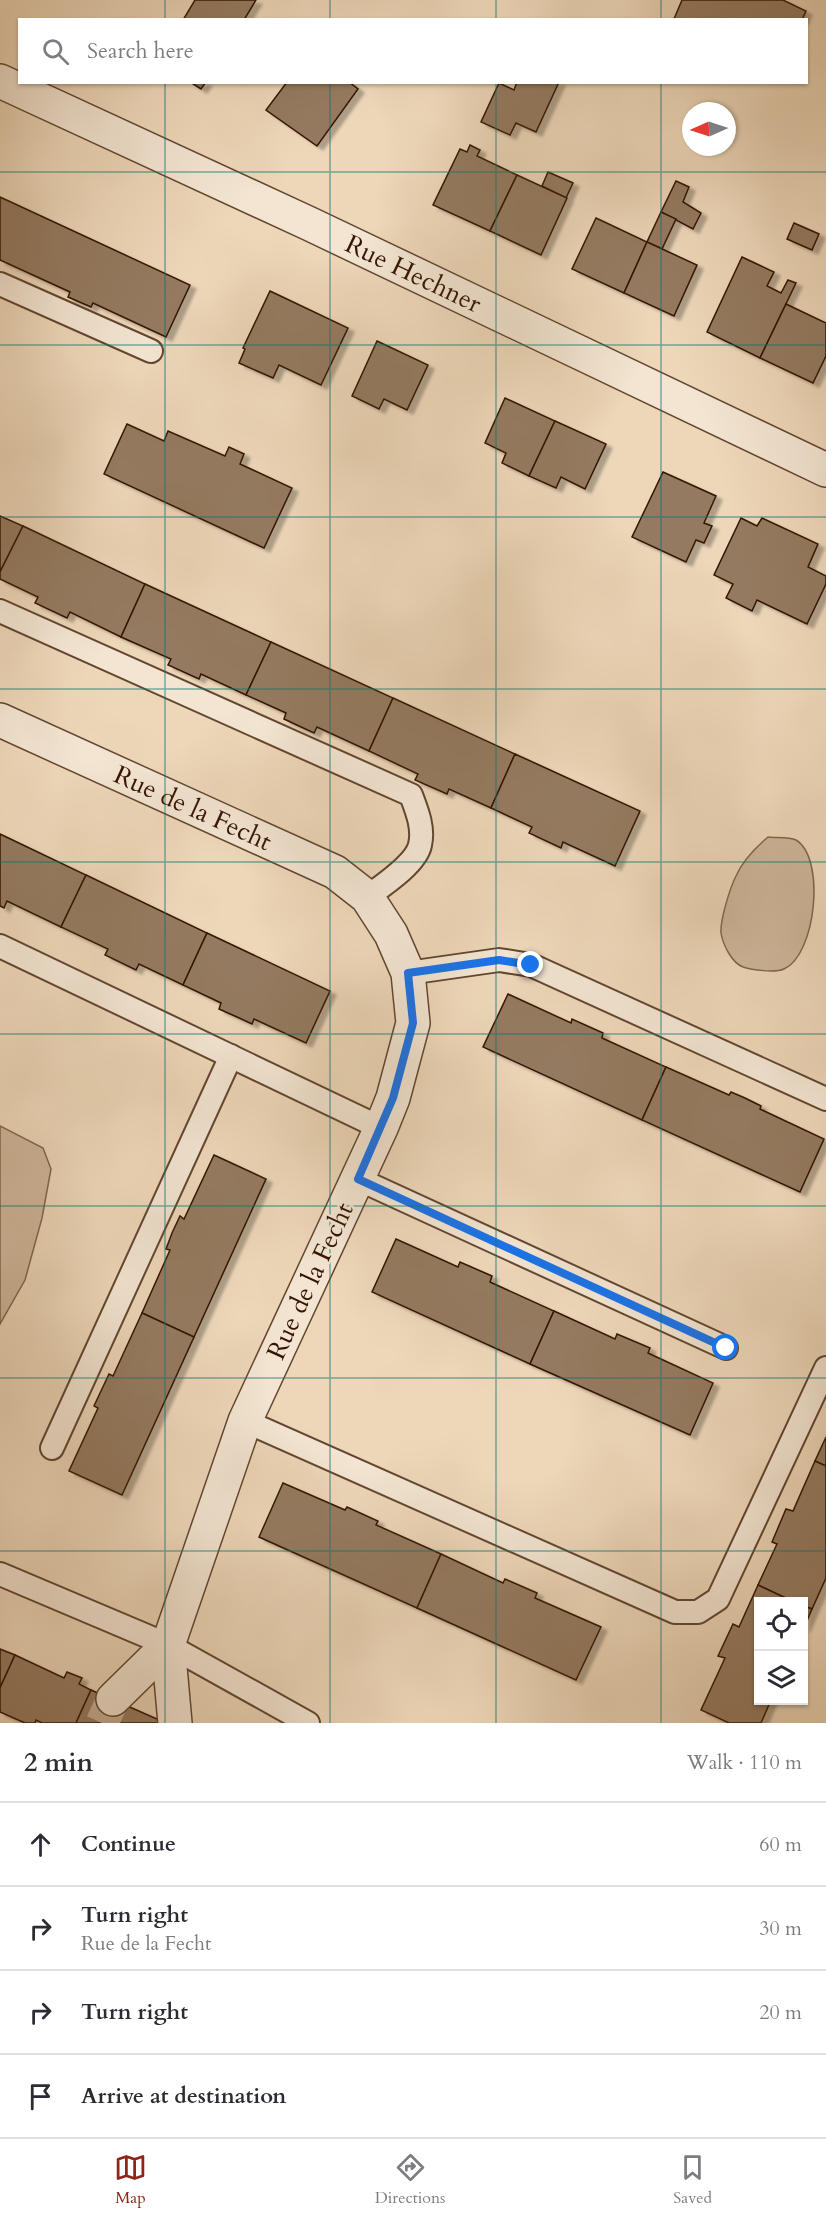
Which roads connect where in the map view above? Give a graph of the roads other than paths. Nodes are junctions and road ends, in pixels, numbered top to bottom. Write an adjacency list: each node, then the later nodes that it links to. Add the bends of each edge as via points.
1 (0, 81): 4 (street, Rue Hechner)
2 (0, 284): 3 (lane)
3 (151, 351)
4 (826, 470)
5 (0, 611): 7 (lane, via 411,795 420,820 420,847 400,873)
6 (0, 720): 7 (street, Rue de la Fecht, via 335,872)
7 (367, 897): 9 (street, Rue de la Fecht, via 391,934)
8 (0, 946): 10 (lane)
9 (408, 973): 11 (lane, via 499,960 531,965); 12 (street, Rue de la Fecht, via 413,1023)
10 (231, 1056): 12 (lane); 17 (lane)
11 (826, 1099)
12 (381, 1128): 13 (street, Rue de la Fecht)
13 (358, 1179): 14 (lane); 16 (street, Rue de la Fecht)
14 (726, 1348)
15 (826, 1368): 16 (lane, via 718,1599 698,1612 675,1612)
16 (245, 1421): 19 (street, Rue de la Fecht)
17 (52, 1448)
18 (0, 1574): 19 (lane)
19 (168, 1645): 20 (street, Rue de la Fecht); 21 (street, Rue de la Fecht); 22 (lane)
20 (113, 1699)
21 (175, 1723)
22 (308, 1723)

